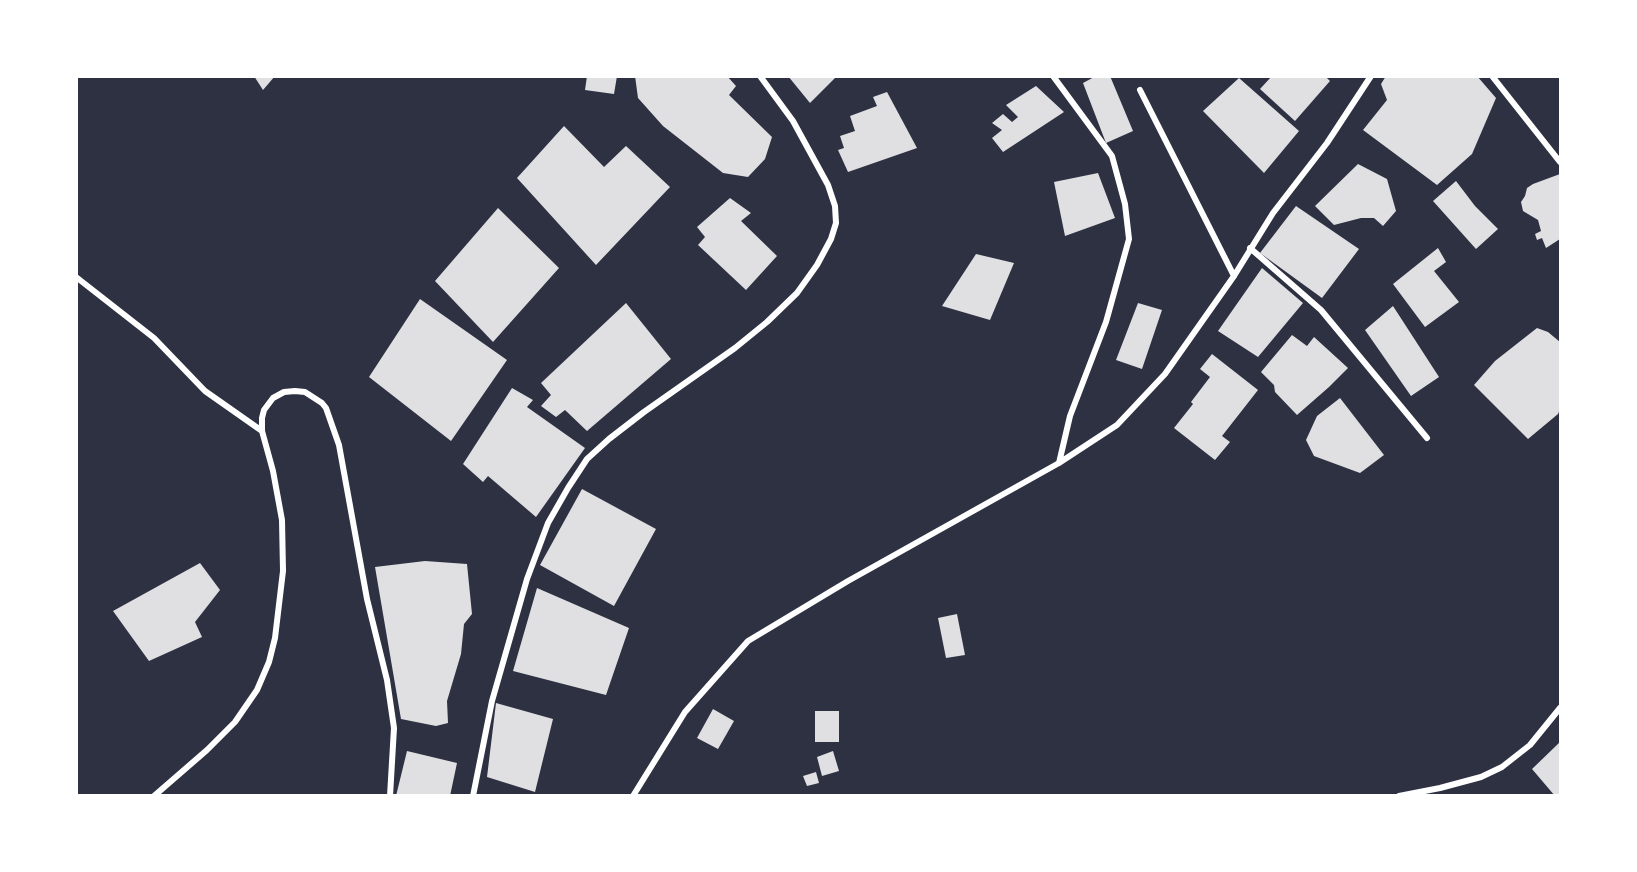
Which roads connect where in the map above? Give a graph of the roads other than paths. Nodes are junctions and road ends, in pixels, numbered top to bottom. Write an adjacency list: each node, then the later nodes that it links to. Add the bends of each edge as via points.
1 (760, 76): 16 (street, via 793,121 828,185 836,223 831,239 797,293 767,322 609,439 587,459 568,488 548,523 527,579 492,701)
2 (1053, 76): 12 (street, via 1112,156 1125,204 1129,239 1106,322 1070,416)
3 (1371, 76): 7 (street)
4 (1492, 76): 6 (street)
5 (1140, 90): 8 (street)
6 (1560, 162)
7 (1250, 248): 8 (street); 11 (street, via 1321,310)
8 (1234, 276): 12 (street, via 1157,382 1117,425)
9 (76, 277): 10 (street, via 154,338 206,392)
10 (262, 431): 14 (street, via 282,520 283,561 269,662 257,690 235,722); 15 (street, via 264,410 284,392 312,396 326,408 339,445 387,680 394,728)
11 (1427, 438)
12 (1059, 463): 17 (street, via 748,641 685,712)
13 (1560, 708): 18 (street, via 1530,745 1502,766 1481,777)
14 (154, 795)
15 (390, 795)
16 (473, 795)
17 (633, 795)
18 (1400, 795)

